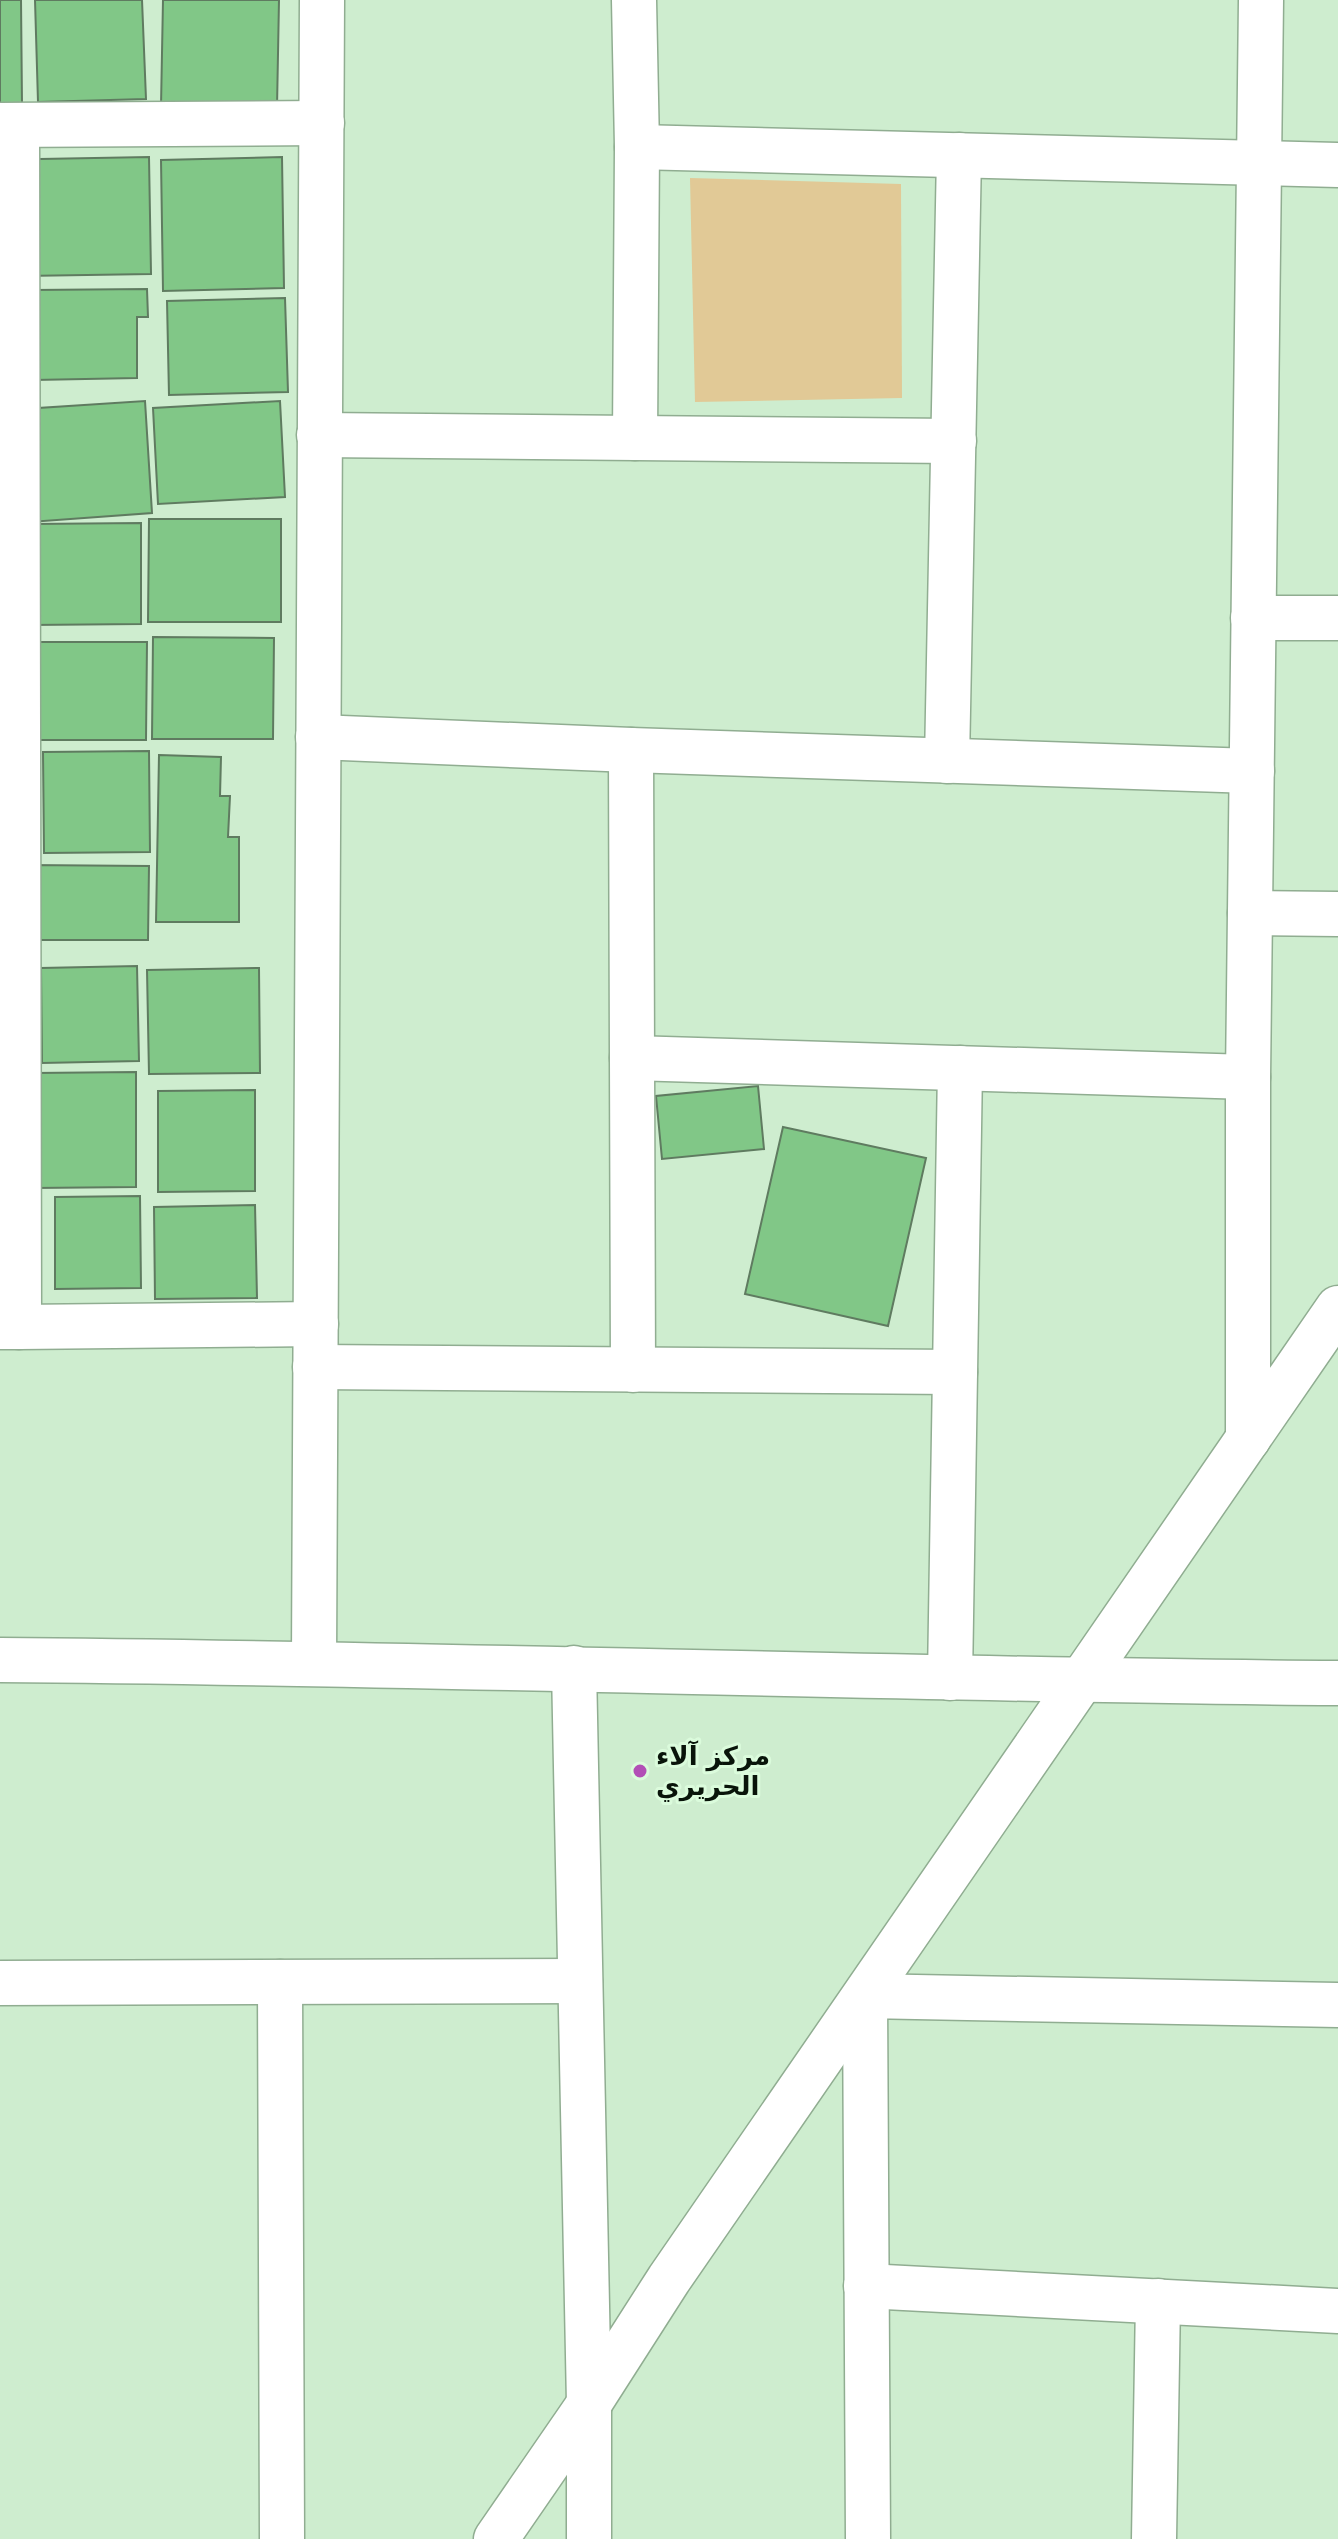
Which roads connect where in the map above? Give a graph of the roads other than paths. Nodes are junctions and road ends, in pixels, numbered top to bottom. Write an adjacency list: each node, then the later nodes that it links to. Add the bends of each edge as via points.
1 (322, 0): 4 (street)
2 (634, 0): 6 (street)
3 (1261, 0): 8 (street)
4 (322, 123): 5 (street); 10 (street)
5 (8, 125): 15 (street)
6 (637, 147): 7 (street); 11 (street)
7 (959, 155): 8 (street); 12 (street)
8 (1259, 163): 9 (street); 13 (street)
9 (1338, 165)
10 (319, 435): 11 (street); 16 (street)
11 (635, 438): 12 (street)
12 (954, 441): 18 (street)
13 (1253, 618): 14 (street); 19 (street)
14 (1338, 618)
15 (9, 731): 22 (street)
16 (318, 737): 17 (street); 27 (street)
17 (631, 750): 18 (street); 23 (street)
18 (947, 761): 19 (street)
19 (1252, 771): 20 (street)
20 (1250, 913): 21 (street); 25 (street)
21 (1338, 914)
22 (9, 1048): 28 (street)
23 (632, 1058): 24 (street); 30 (street)
24 (960, 1068): 25 (street); 31 (street)
25 (1248, 1077): 32 (street)
26 (1338, 1308): 32 (street)
27 (316, 1324): 28 (street); 29 (street)
28 (10, 1327)
29 (315, 1367): 30 (street); 34 (street)
30 (633, 1370): 31 (street)
31 (955, 1372): 36 (street)
32 (1248, 1439): 37 (street)
33 (0, 1660): 34 (street)
34 (314, 1662): 35 (street)
35 (574, 1668): 36 (street); 39 (street)
36 (950, 1678): 37 (street)
37 (1081, 1681): 38 (street); 42 (street)
38 (1338, 1683)
39 (580, 1981): 40 (street); 47 (street)
40 (280, 1982): 41 (street); 48 (street)
41 (0, 1983)
42 (865, 1996): 43 (street); 44 (street); 47 (street)
43 (1338, 2005)
44 (866, 2286): 45 (street); 51 (street)
45 (1158, 2301): 46 (street); 52 (street)
46 (1338, 2311)
47 (589, 2404): 49 (street); 50 (street)
48 (282, 2539)
49 (496, 2539)
50 (589, 2539)
51 (868, 2539)
52 (1154, 2539)

